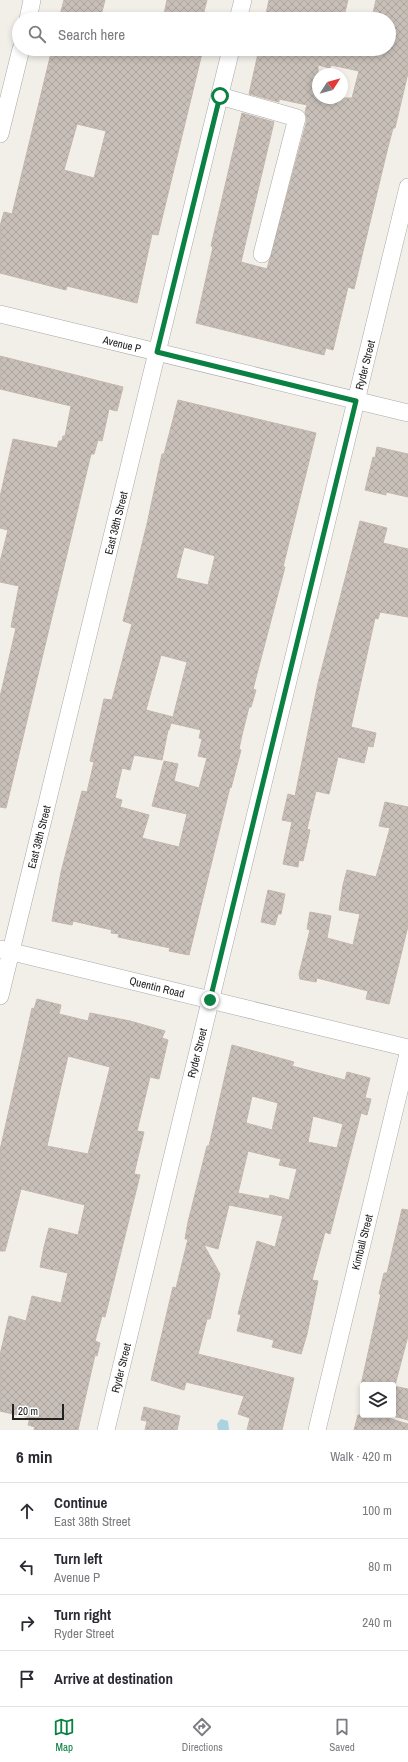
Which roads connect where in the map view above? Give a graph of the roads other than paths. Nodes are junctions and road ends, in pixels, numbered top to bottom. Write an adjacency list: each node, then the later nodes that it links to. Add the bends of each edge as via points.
1 (32, 0): 3 (street)
2 (243, 0): 4 (street)
3 (29, 12)
4 (240, 12)
5 (18, 56): 8 (street)
6 (229, 56): 7 (street, East 38th Street)
7 (220, 96): 10 (street, via 297,118); 12 (street, East 38th Street)
8 (0, 134)
9 (408, 187): 13 (street, Ryder Street)
10 (262, 254)
11 (0, 314): 12 (street, Avenue P)
12 (157, 352): 13 (street, Avenue P); 15 (street, East 38th Street)
13 (356, 401): 14 (street, Avenue P); 17 (street, Ryder Street)
14 (408, 413)
15 (5, 950): 16 (street, East 38th Street); 17 (street, Quentin Road)
16 (0, 996)
17 (210, 1000): 18 (street, Quentin Road); 20 (street, Ryder Street)
18 (408, 1048)
19 (408, 1054): 21 (street, Kimball Street)
20 (106, 1430)
21 (316, 1430)

